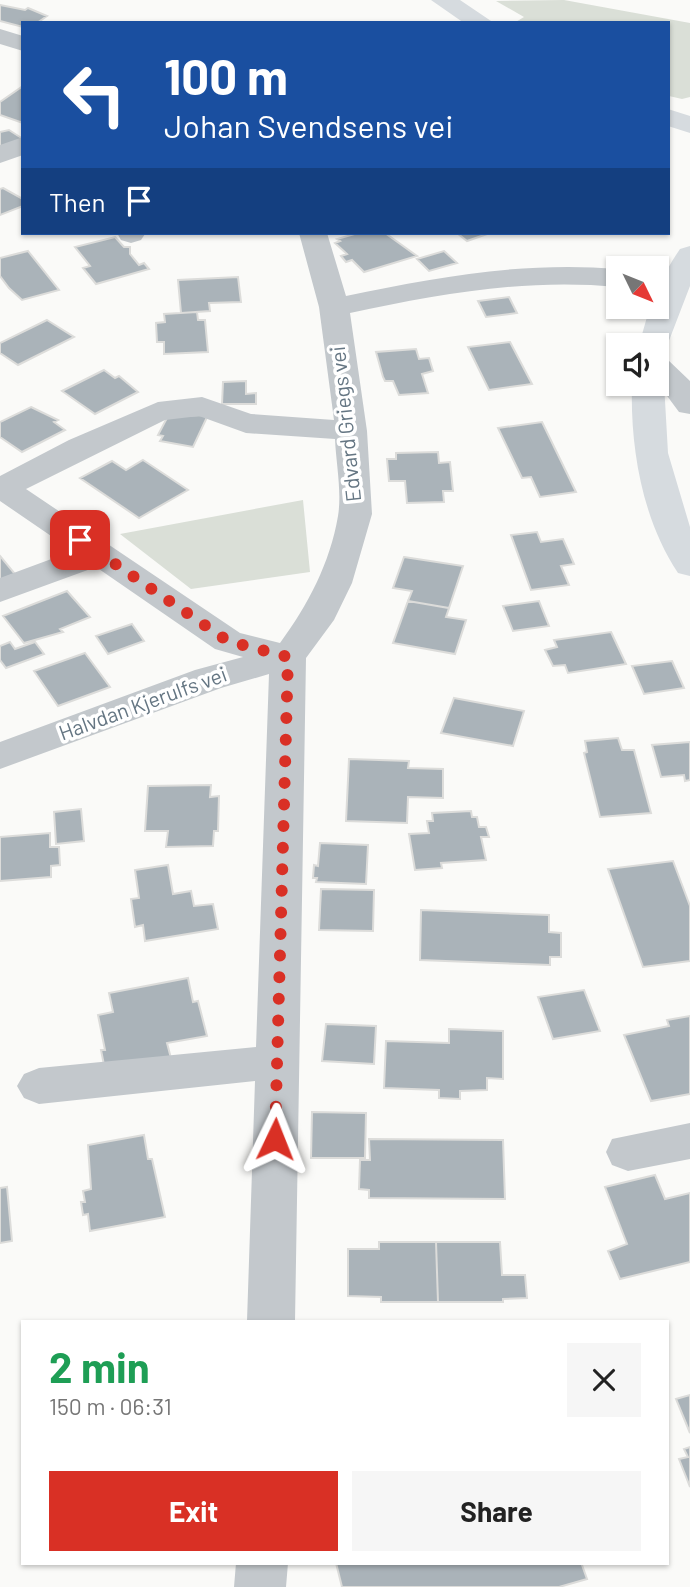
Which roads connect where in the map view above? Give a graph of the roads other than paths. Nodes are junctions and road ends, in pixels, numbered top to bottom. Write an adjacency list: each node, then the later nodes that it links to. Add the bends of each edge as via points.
1 (443, 0): 2 (main road)
2 (479, 21)
3 (0, 36): 4 (street)
4 (21, 43)
5 (670, 104): 6 (main road)
6 (690, 109)
7 (670, 118): 8 (main road)
8 (690, 125)
9 (21, 146): 10 (street)
10 (0, 155)
11 (314, 235): 15 (street, Edvard Griegs vei)
12 (690, 255): 14 (main road)
13 (606, 277): 15 (street, via 561,273 484,278)
14 (669, 280)
15 (334, 307): 19 (street, Edvard Griegs vei)
16 (669, 376): 18 (street)
17 (649, 396): 22 (main road, via 658,480)
18 (690, 405)
19 (351, 431): 20 (street, via 246,423 202,406 158,411); 24 (street, Edvard Griegs vei, via 355,514 335,583 316,620)
20 (2, 487): 21 (street)
21 (100, 553): 23 (street); 24 (street, via 228,641)
22 (690, 565)
23 (0, 591)
24 (288, 657): 25 (street, Halvdan Kjerulfs vei, via 208,679); 26 (street)
25 (0, 756)
26 (278, 1062): 27 (street); 30 (street)
27 (39, 1086)
28 (690, 1141): 29 (street)
29 (628, 1152)
30 (271, 1320)
31 (262, 1565): 32 (street)
32 (260, 1587)

